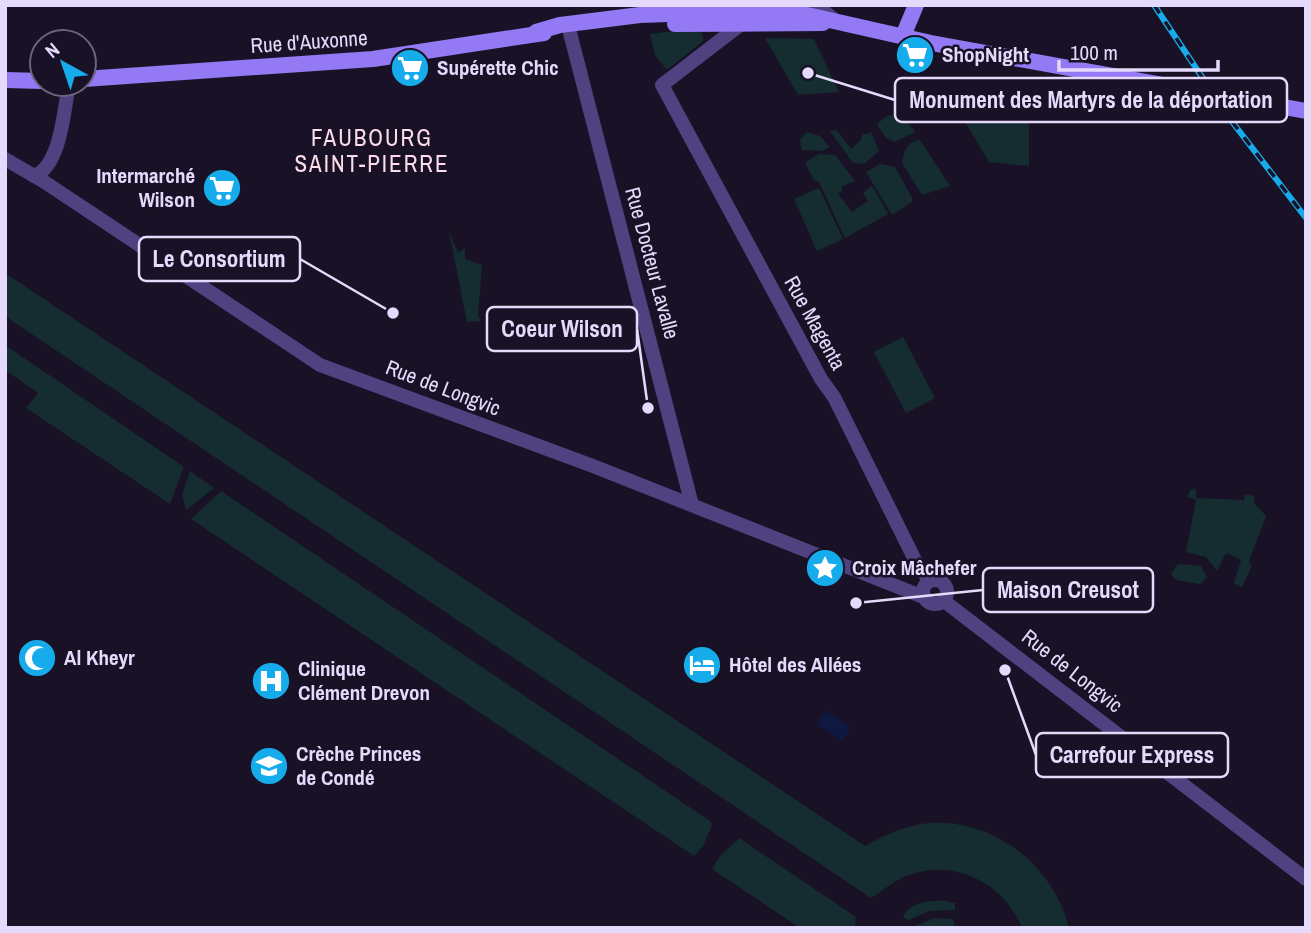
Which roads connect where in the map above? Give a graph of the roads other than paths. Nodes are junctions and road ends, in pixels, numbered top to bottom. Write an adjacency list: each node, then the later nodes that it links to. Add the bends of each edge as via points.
1 (816, 5): 8 (street)
2 (916, 5): 12 (main road)
3 (791, 8): 4 (main road, Rue d'Auxonne); 8 (main road, Rue d'Auxonne); 9 (street)
4 (761, 13): 5 (main road, Rue d'Auxonne); 7 (main road, Rue d'Auxonne); 9 (main road, Rue d'Auxonne)
5 (705, 18): 6 (main road, Rue d'Auxonne); 7 (main road, Rue d'Auxonne); 11 (main road, Rue d'Auxonne); 13 (street, via 710,33)
6 (594, 21): 10 (main road, Rue d'Auxonne); 11 (main road)
7 (744, 22): 13 (street)
8 (837, 22): 9 (main road, Rue d'Auxonne); 12 (main road, Rue d'Auxonne)
9 (812, 25)
10 (536, 32): 11 (main road, Rue d'Auxonne); 14 (main road, Rue d'Auxonne, via 373,59)
11 (570, 33): 21 (street, Rue Docteur Lavalle)
12 (903, 36): 18 (main road, Rue d'Auxonne)
13 (704, 51): 22 (street, Rue Magenta, via 662,85 834,397)
14 (98, 78)
15 (5, 80): 16 (main road)
16 (28, 81)
17 (66, 98): 20 (street, via 53,159 44,173)
18 (1306, 111)
19 (5, 159): 20 (street, Rue de Longvic)
20 (34, 176): 21 (street, Rue de Longvic, via 320,365)
21 (692, 505): 23 (street, Rue de Longvic)
22 (929, 582): 23 (street); 24 (street); 25 (street, via 941,581 946,587)
23 (900, 589): 24 (street, Rue de Longvic)
24 (926, 598): 25 (street, via 932,603)
25 (944, 601): 26 (street, Rue de Longvic)
26 (1306, 880)

